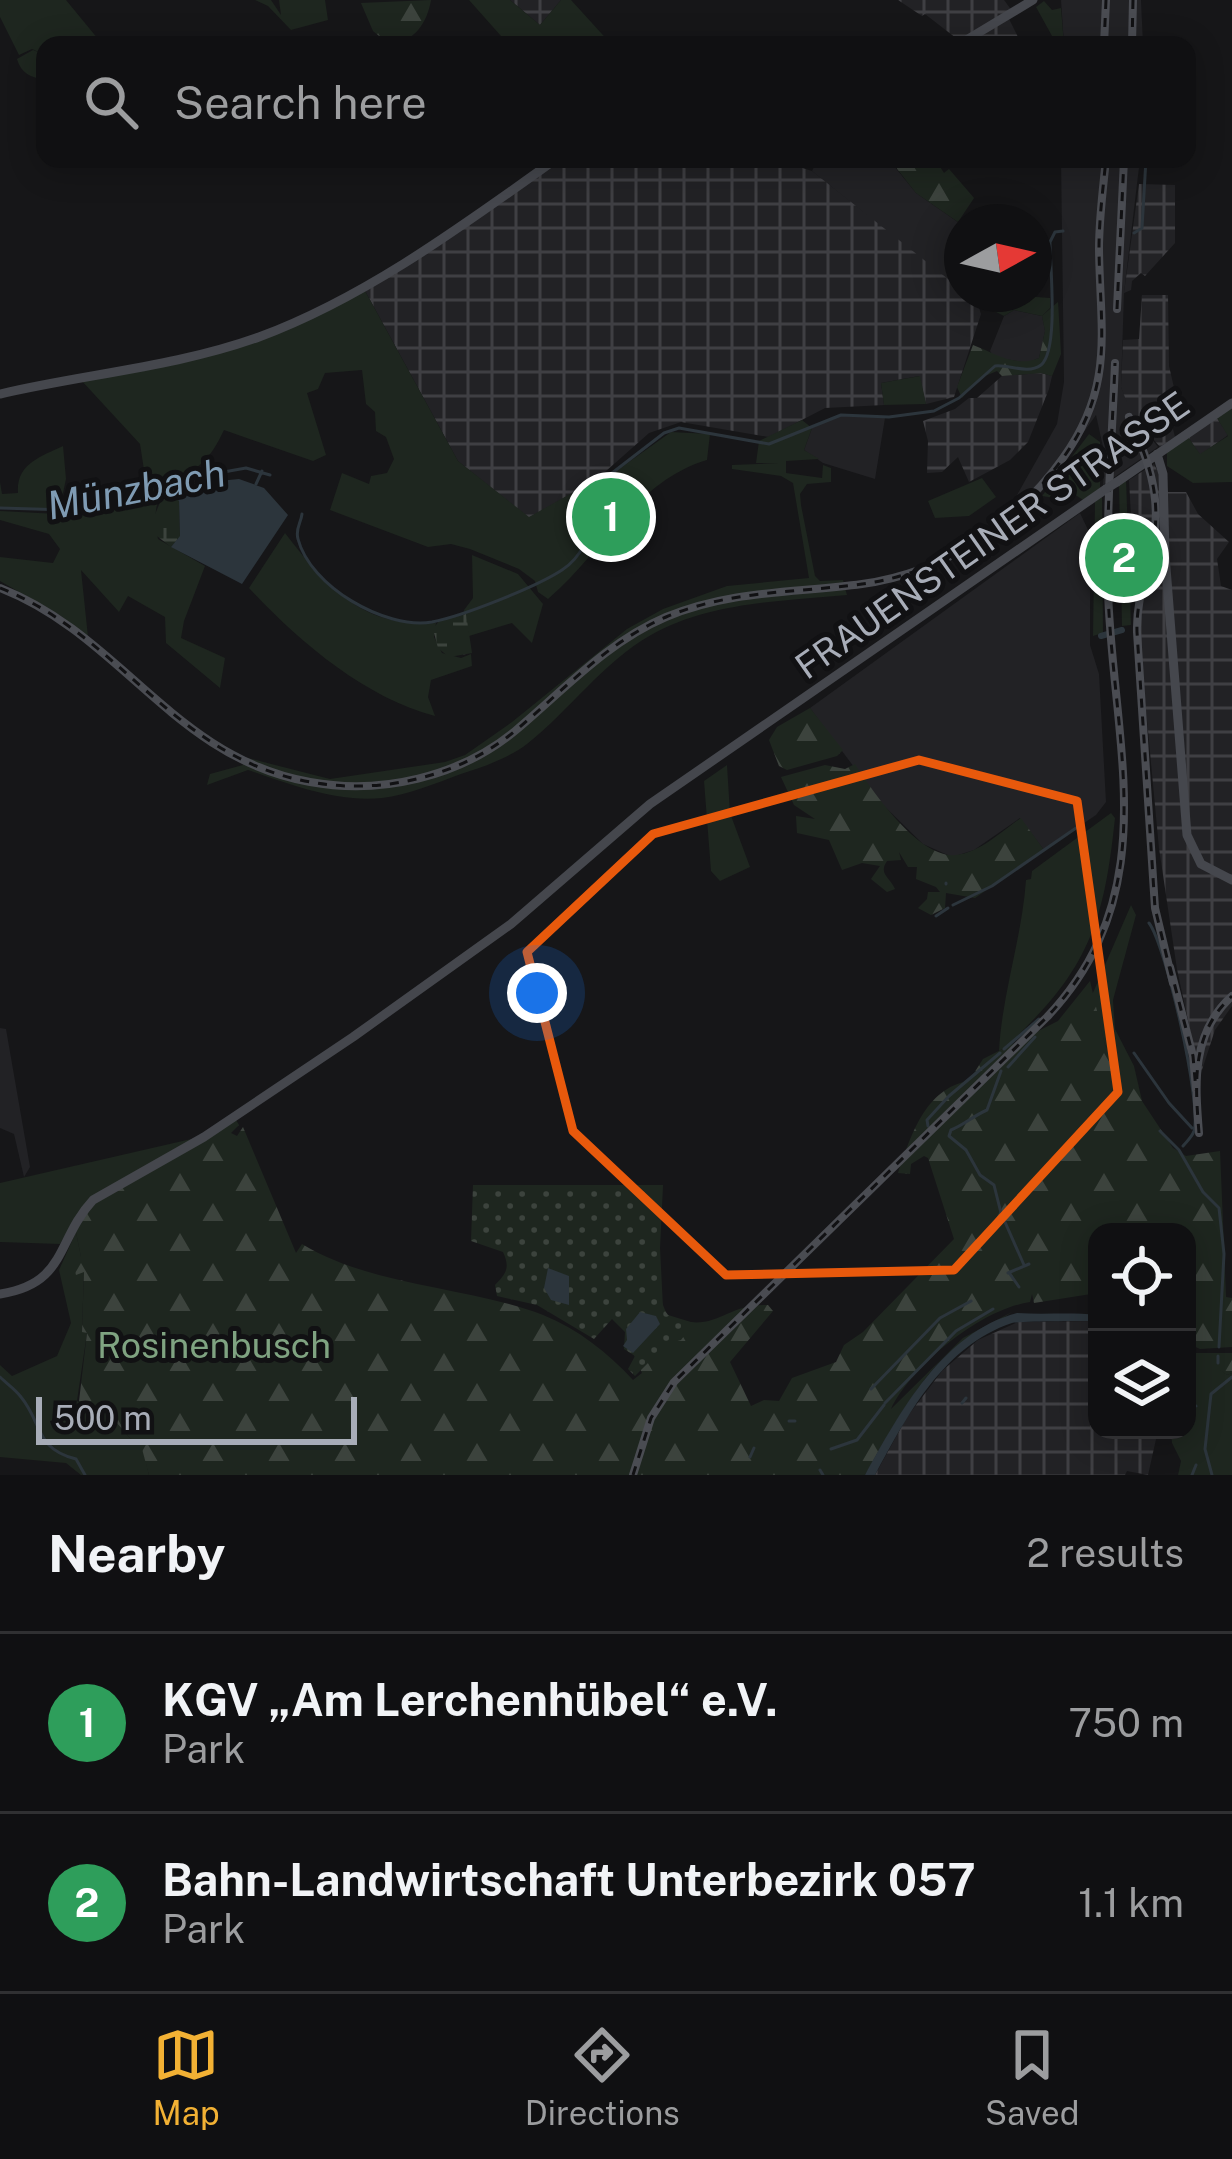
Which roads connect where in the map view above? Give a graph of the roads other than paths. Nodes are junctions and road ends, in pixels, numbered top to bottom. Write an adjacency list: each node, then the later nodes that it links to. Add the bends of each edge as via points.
1 (1034, 0): 2 (main road)
2 (973, 36)
3 (544, 168): 4 (main road, via 465,226 272,332)
4 (0, 394)
5 (1232, 403): 6 (main road, FRAUENSTEINER STRASSE)
6 (1157, 454): 7 (main road, via 1187,835 1201,864); 8 (main road, FRAUENSTEINER STRASSE, bridge, via 650,804 511,923 353,1037 93,1200 46,1277)
7 (1232, 880)
8 (0, 1294)

